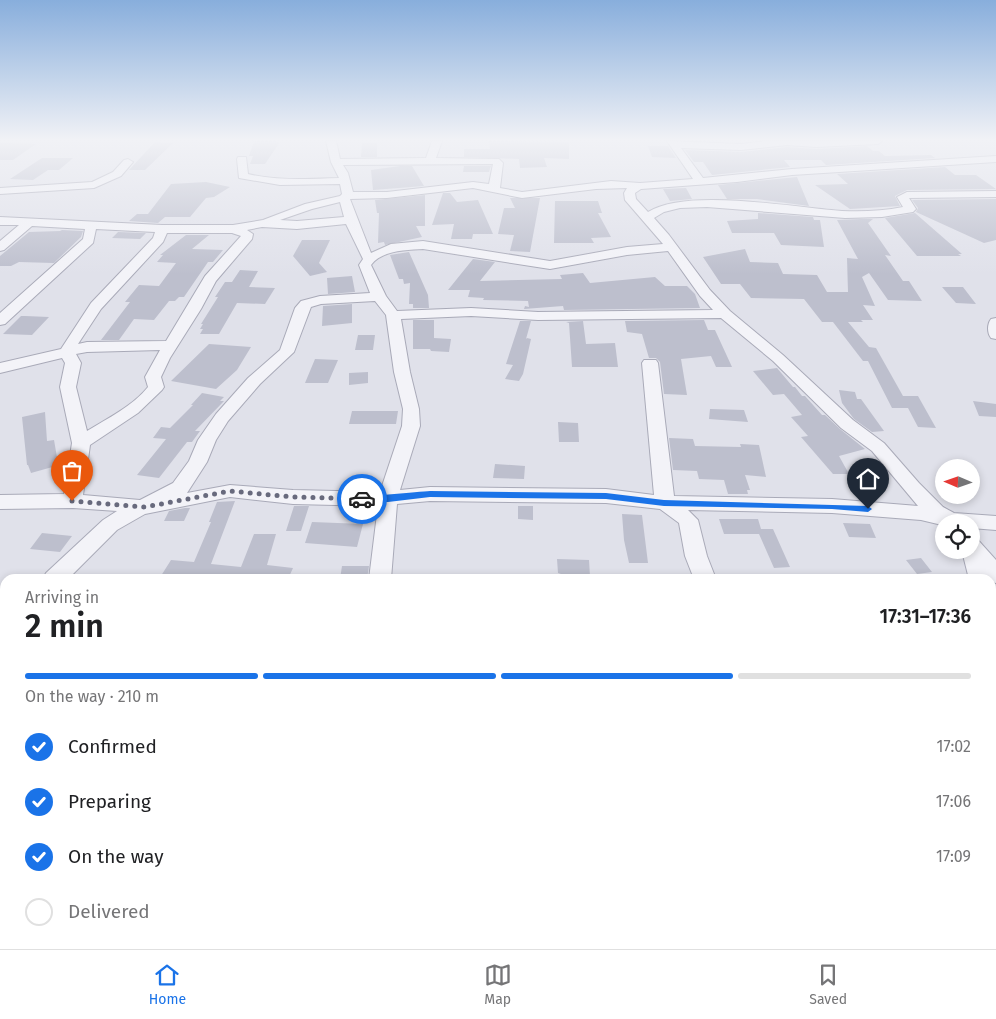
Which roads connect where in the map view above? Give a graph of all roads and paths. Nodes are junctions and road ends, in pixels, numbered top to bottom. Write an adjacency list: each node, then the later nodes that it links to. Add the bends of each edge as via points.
1 (87, 185): 9 (street)
2 (325, 185): 10 (street)
3 (344, 185): 10 (street)
4 (494, 185): 8 (street)
5 (651, 185): 7 (street)
6 (611, 186): 7 (street); 8 (street, via 522,196); 11 (street)
7 (640, 186): 11 (street)
8 (494, 189): 10 (street, via 473,186 387,195)
9 (0, 191)
10 (345, 191): 14 (street); 17 (street)
11 (629, 193): 13 (street, via 631,200)
12 (996, 194): 13 (street, via 907,194 903,196 909,210 862,215 691,204 665,208)
13 (648, 217): 21 (street)
14 (350, 220): 17 (street, via 297,225); 23 (street)
15 (0, 221): 16 (street)
16 (30, 222): 18 (street); 22 (street)
17 (262, 224): 19 (street)
18 (91, 225): 20 (street); 27 (street, via 89,240)
19 (233, 229): 20 (street); 30 (street, via 247,234 246,239 210,278)
20 (162, 230): 31 (street, via 159,239 103,298 74,336)
21 (671, 246): 23 (street, via 550,265 424,244 391,248); 25 (street, via 705,293)
22 (0, 247)
23 (369, 259): 24 (street, via 365,265)
24 (379, 297): 26 (street); 39 (street, via 320,300 306,304 286,352 254,381 222,418 206,440 187,480 172,494)
25 (725, 314): 26 (street, via 538,316 471,312); 40 (street, via 778,358 847,424 878,447)
26 (393, 315): 35 (street, via 411,408 411,426)
27 (0, 321)
28 (996, 322): 29 (street)
29 (996, 335)
30 (171, 345): 31 (street, via 87,348); 34 (street, via 153,377 156,387 153,392 131,411)
31 (67, 352): 33 (street); 34 (street, via 73,362 68,387)
32 (650, 363): 38 (street)
33 (0, 368)
34 (81, 443): 36 (street)
35 (388, 499): 38 (street, via 430,494 606,496); 39 (street, via 293,497 230,491); 47 (street)
36 (72, 501): 37 (street); 39 (street)
37 (0, 502)
38 (664, 503): 41 (street, via 832,506); 48 (street, via 688,520)
39 (145, 507): 46 (street, via 110,525)
40 (939, 514)
41 (935, 517)
42 (980, 522): 43 (street)
43 (996, 523)
44 (980, 556): 50 (street)
45 (974, 559): 49 (street)
46 (59, 574)
47 (380, 574)
48 (703, 574)
49 (978, 574)
50 (995, 574)

